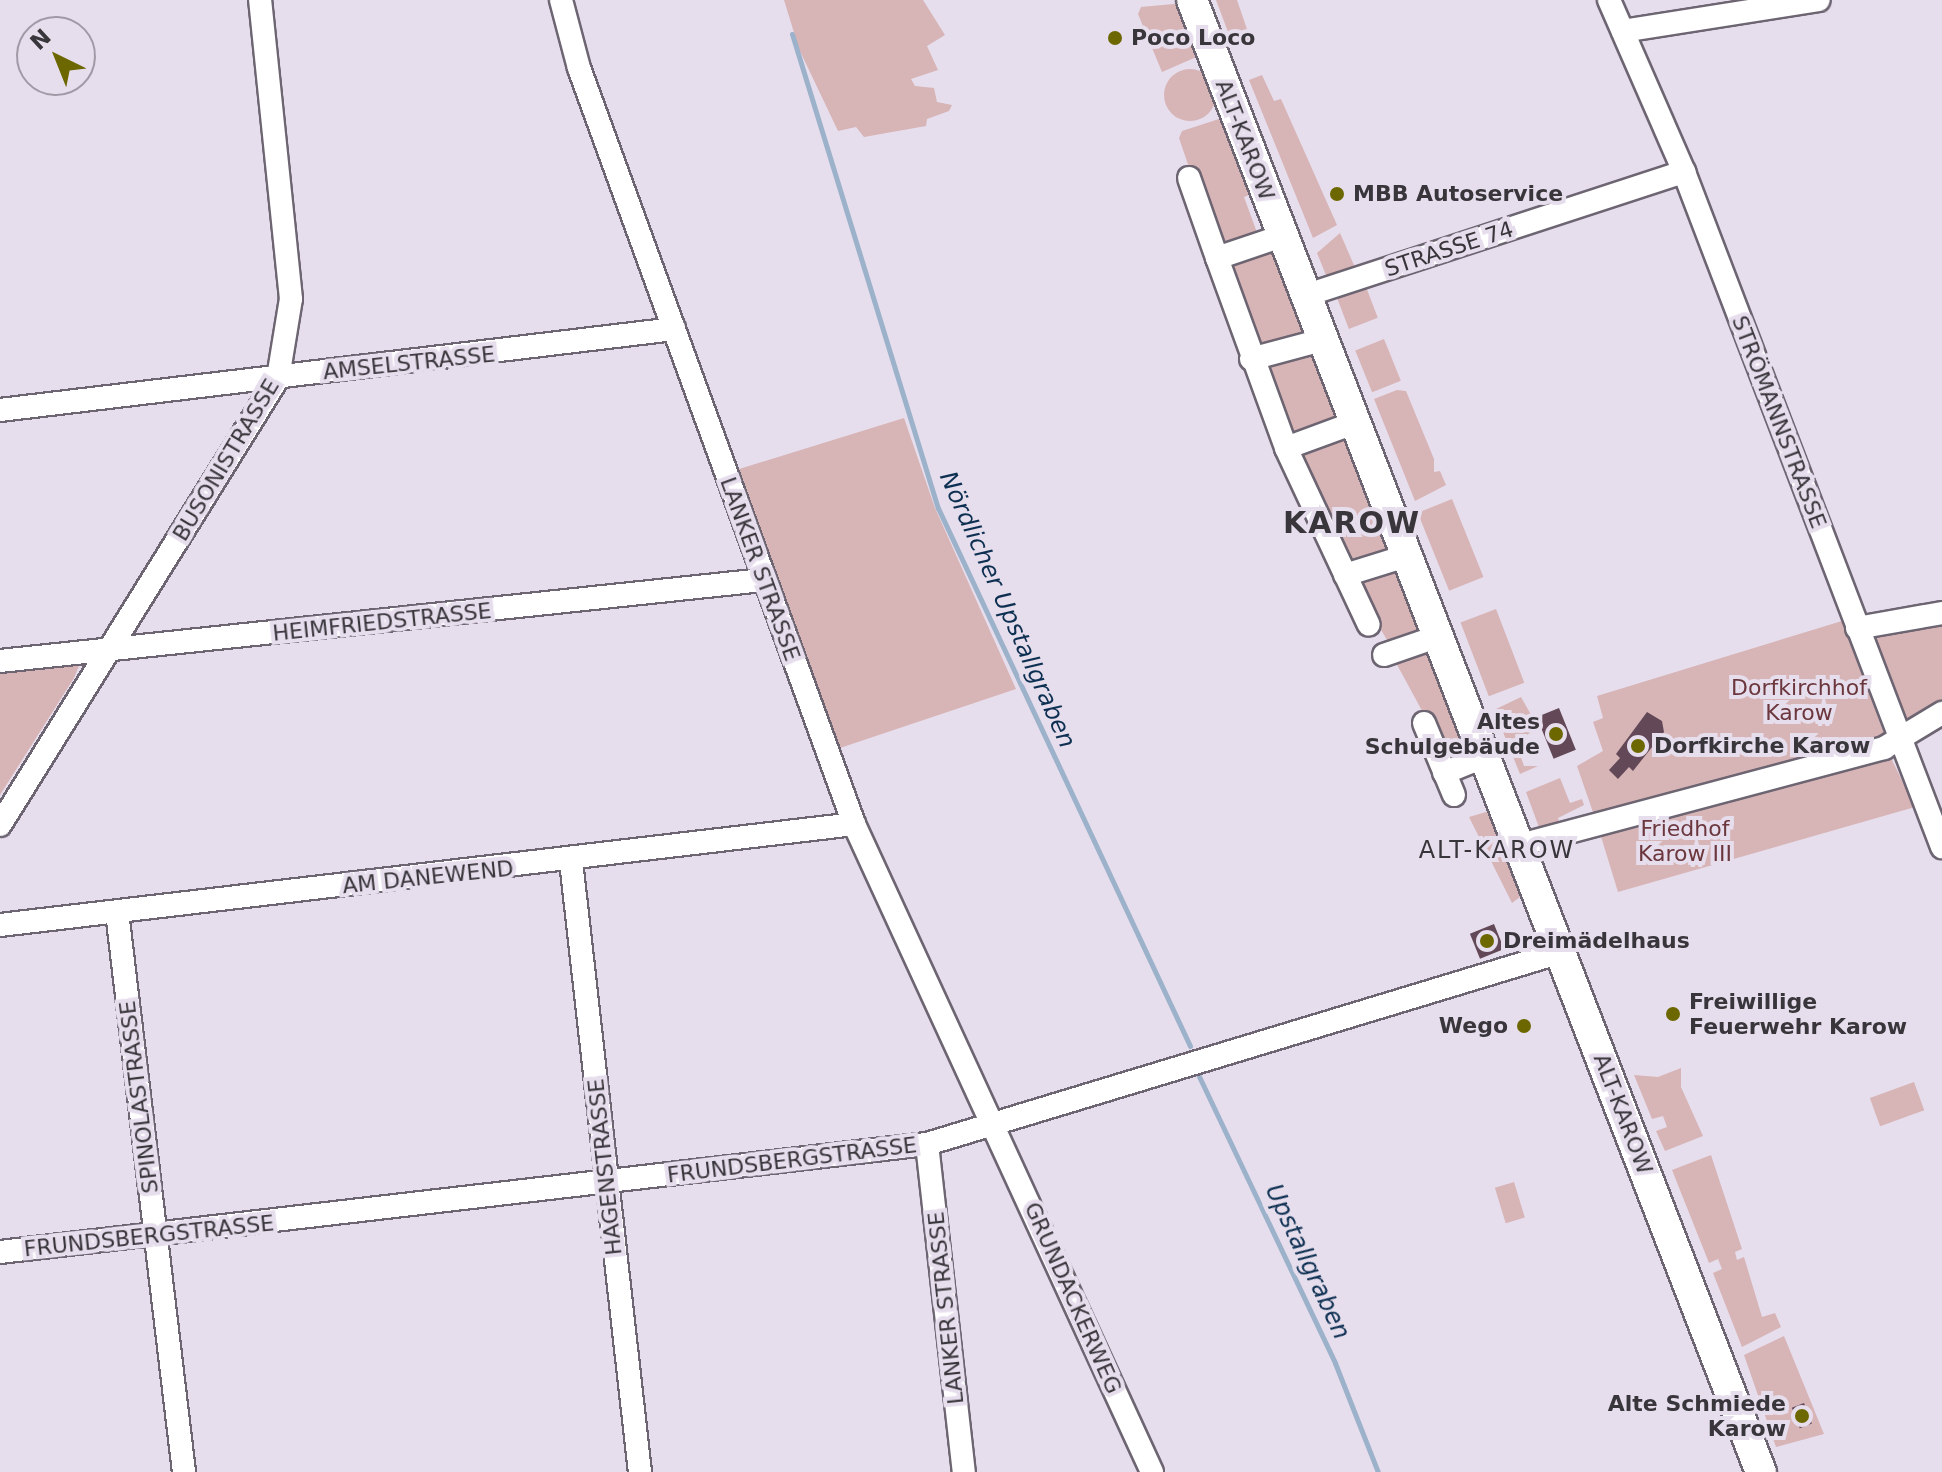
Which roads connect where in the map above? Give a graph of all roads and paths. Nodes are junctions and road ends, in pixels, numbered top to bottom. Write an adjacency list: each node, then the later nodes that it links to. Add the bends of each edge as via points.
1 (260, 0): 16 (street, BUSONISTRASSE, via 291,299)
2 (561, 0): 13 (street, LANKER STRASSE, via 579,68)
3 (1192, 0): 10 (main road, ALT-KAROW)
4 (1609, 0): 7 (street, STRÖMANNSTRASSE)
5 (1819, 0): 6 (street)
6 (1725, 6): 7 (street)
7 (1623, 31): 8 (street, STRÖMANNSTRASSE)
8 (1684, 172): 12 (street, STRASSE 74); 25 (street, STRÖMANNSTRASSE)
9 (1189, 178): 11 (street)
10 (1282, 236): 11 (street); 12 (main road, ALT-KAROW)
11 (1217, 258): 15 (street)
12 (1304, 296): 14 (main road, ALT-KAROW)
13 (674, 329): 16 (street, AMSELSTRASSE); 22 (street, LANKER STRASSE)
14 (1322, 340): 15 (street); 18 (main road, ALT-KAROW)
15 (1251, 359): 19 (street)
16 (278, 378): 17 (street, AMSELSTRASSE); 27 (street, BUSONISTRASSE)
17 (0, 410)
18 (1354, 423): 19 (street); 20 (main road, ALT-KAROW)
19 (1286, 448): 21 (street)
20 (1406, 556): 21 (street); 26 (main road, ALT-KAROW)
21 (1345, 575): 24 (street)
22 (763, 580): 27 (street, HEIMFRIEDSTRASSE); 36 (street, LANKER STRASSE)
23 (1942, 613): 25 (street)
24 (1369, 625)
25 (1857, 628): 32 (street, STRÖMANNSTRASSE)
26 (1439, 636): 28 (street); 33 (main road, ALT-KAROW)
27 (110, 651): 29 (street, HEIMFRIEDSTRASSE); 37 (street, BUSONISTRASSE)
28 (1384, 655)
29 (0, 661)
30 (1942, 713): 32 (street)
31 (1424, 723): 34 (street)
32 (1902, 740): 38 (street); 39 (street, STRÖMANNSTRASSE)
33 (1486, 756): 34 (street); 38 (main road, ALT-KAROW)
34 (1444, 773): 35 (street)
35 (1454, 795)
36 (854, 824): 40 (street, AM DANEWEND); 44 (street, LANKER STRASSE)
37 (0, 825)
38 (1520, 845): 43 (main road, ALT-KAROW)
39 (1942, 847)
40 (571, 861): 41 (street, AM DANEWEND); 46 (street, HAGENSTRASSE)
41 (117, 912): 42 (street, AM DANEWEND); 47 (street, SPINOLASTRASSE)
42 (0, 925)
43 (1561, 952): 44 (street, FRUNDSBERGSTRASSE); 53 (main road, ALT-KAROW)
44 (994, 1123): 45 (street, FRUNDSBERGSTRASSE); 52 (street, GRUNDACKERWEG)
45 (927, 1144): 46 (street, FRUNDSBERGSTRASSE); 51 (street, LANKER STRASSE)
46 (607, 1184): 47 (street, FRUNDSBERGSTRASSE); 50 (street, HAGENSTRASSE)
47 (155, 1235): 48 (street, FRUNDSBERGSTRASSE); 49 (street, SPINOLASTRASSE)
48 (0, 1252)
49 (184, 1472)
50 (640, 1472)
51 (964, 1472)
52 (1152, 1472)
53 (1761, 1472)

